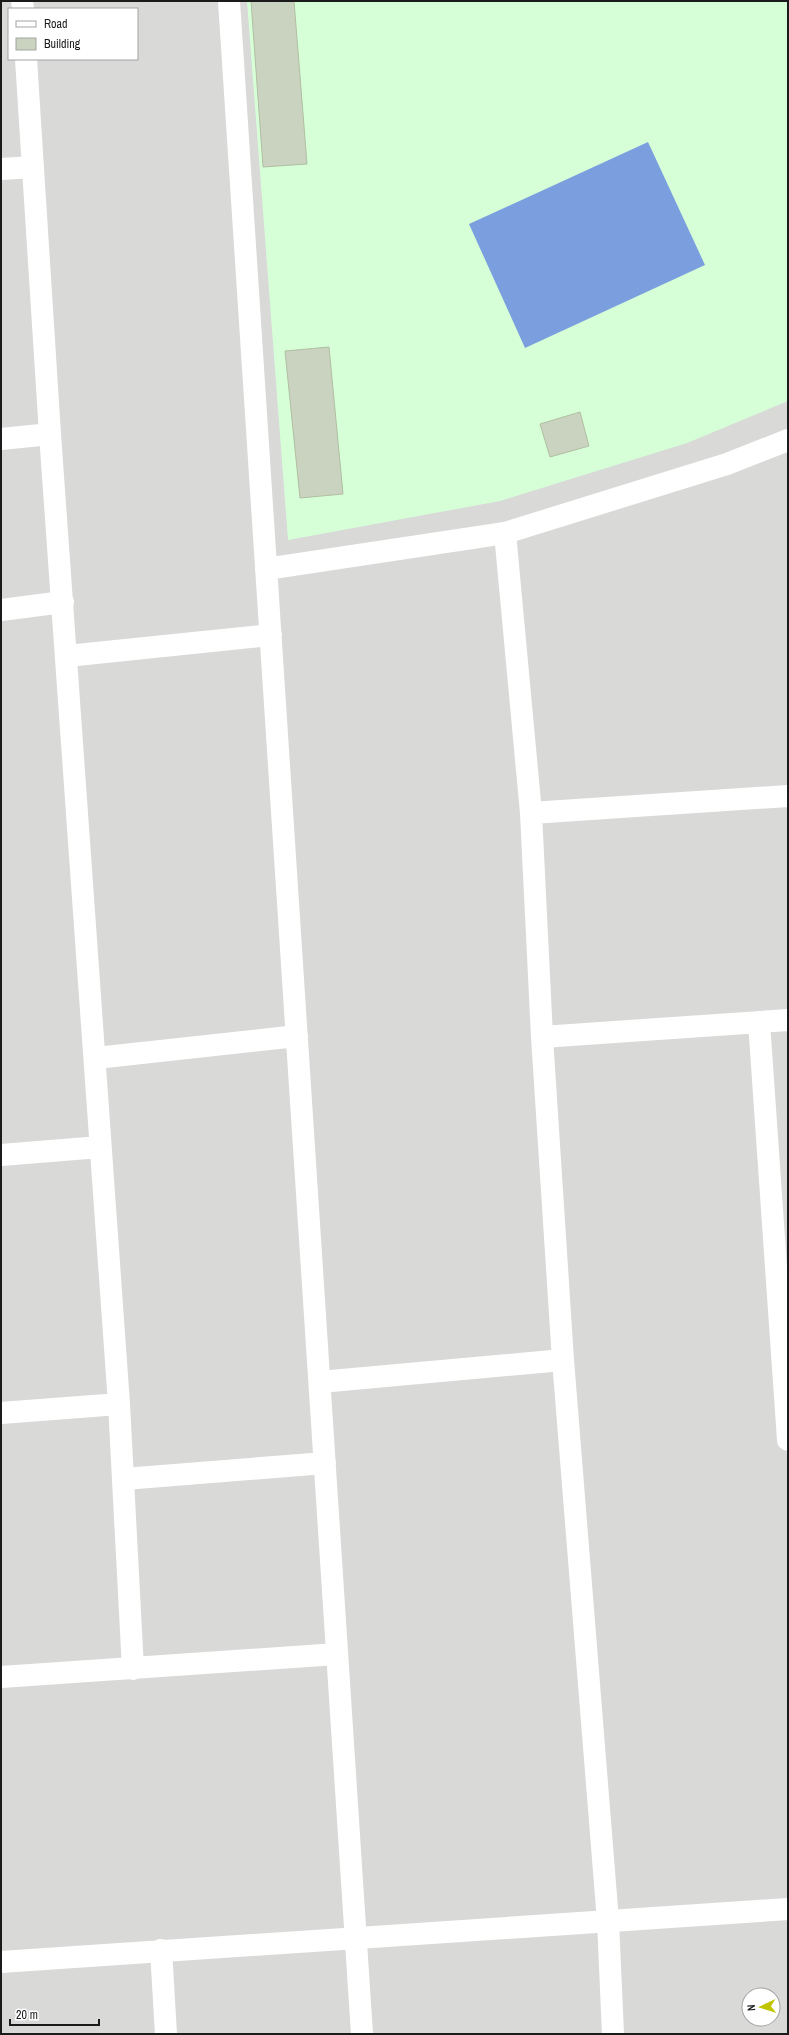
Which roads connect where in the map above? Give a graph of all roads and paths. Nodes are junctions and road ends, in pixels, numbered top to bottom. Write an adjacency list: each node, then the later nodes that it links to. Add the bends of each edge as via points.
1 (230, 1): 9 (street)
2 (26, 60): 3 (street)
3 (33, 167): 4 (street); 5 (street)
4 (1, 169)
5 (50, 434): 6 (street); 10 (street)
6 (1, 439)
7 (788, 440): 8 (street, via 727,464)
8 (505, 533): 9 (street); 15 (street)
9 (266, 569): 12 (street)
10 (63, 602): 11 (street); 13 (street)
11 (1, 610)
12 (271, 635): 13 (street); 18 (street)
13 (67, 656): 20 (street)
14 (788, 796): 15 (street)
15 (531, 813): 19 (street)
16 (788, 1020): 17 (street)
17 (760, 1022): 19 (street); 27 (street)
18 (297, 1036): 20 (street); 24 (street)
19 (542, 1038): 23 (street)
20 (96, 1058): 21 (street)
21 (100, 1147): 22 (street); 25 (street)
22 (1, 1155)
23 (563, 1360): 24 (street); 34 (street)
24 (320, 1382): 28 (street)
25 (119, 1404): 26 (street); 29 (street)
26 (1, 1413)
27 (788, 1440)
28 (325, 1463): 29 (street); 30 (street)
29 (124, 1479): 31 (street)
30 (337, 1654): 31 (street); 35 (street)
31 (133, 1668): 32 (street)
32 (1, 1677)
33 (788, 1908): 34 (street)
34 (608, 1921): 35 (street); 40 (street)
35 (356, 1938): 36 (street); 39 (street)
36 (161, 1950): 37 (street); 38 (street)
37 (1, 1962)
38 (166, 2034)
39 (362, 2034)
40 (613, 2034)

